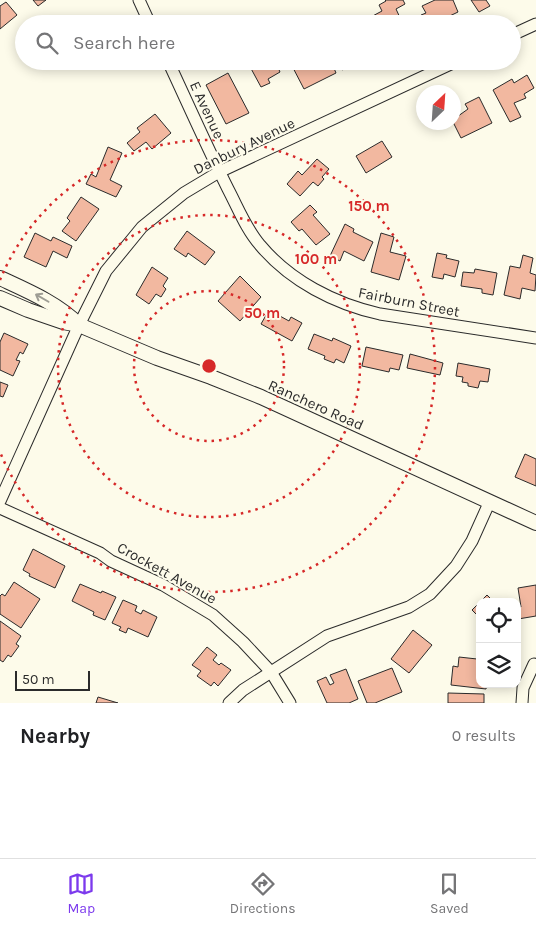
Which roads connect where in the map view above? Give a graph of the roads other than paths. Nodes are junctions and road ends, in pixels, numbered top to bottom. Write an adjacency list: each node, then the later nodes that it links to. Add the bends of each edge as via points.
1 (139, 0): 2 (street)
2 (146, 15)
3 (536, 24): 4 (street)
4 (521, 31)
5 (172, 70): 7 (street, E Avenue)
6 (437, 70): 7 (street, Danbury Avenue)
7 (219, 172): 10 (street, Danbury Avenue, via 184,193 142,227 106,271); 11 (street, Fairburn Street, via 260,245 298,279 316,290 345,304 380,314)
8 (0, 278): 10 (main road, Ranchero Road, one-way to 8, via 51,303)
9 (0, 298): 10 (main road, Ranchero Road, via 36,313)
10 (79, 325): 12 (street, Danbury Avenue); 13 (main road, Ranchero Road, via 261,397)
11 (536, 338)
12 (0, 500)
13 (490, 501): 15 (main road, Ranchero Road); 17 (street, via 472,541 456,566 430,594 409,607 327,636)
14 (0, 508): 17 (street, Crockett Avenue, via 100,553 213,615)
15 (536, 523)
16 (534, 664): 20 (street, via 523,688)
17 (271, 672): 18 (street); 19 (street, Crockett Avenue)
18 (229, 703)
19 (290, 703)
20 (522, 703)

